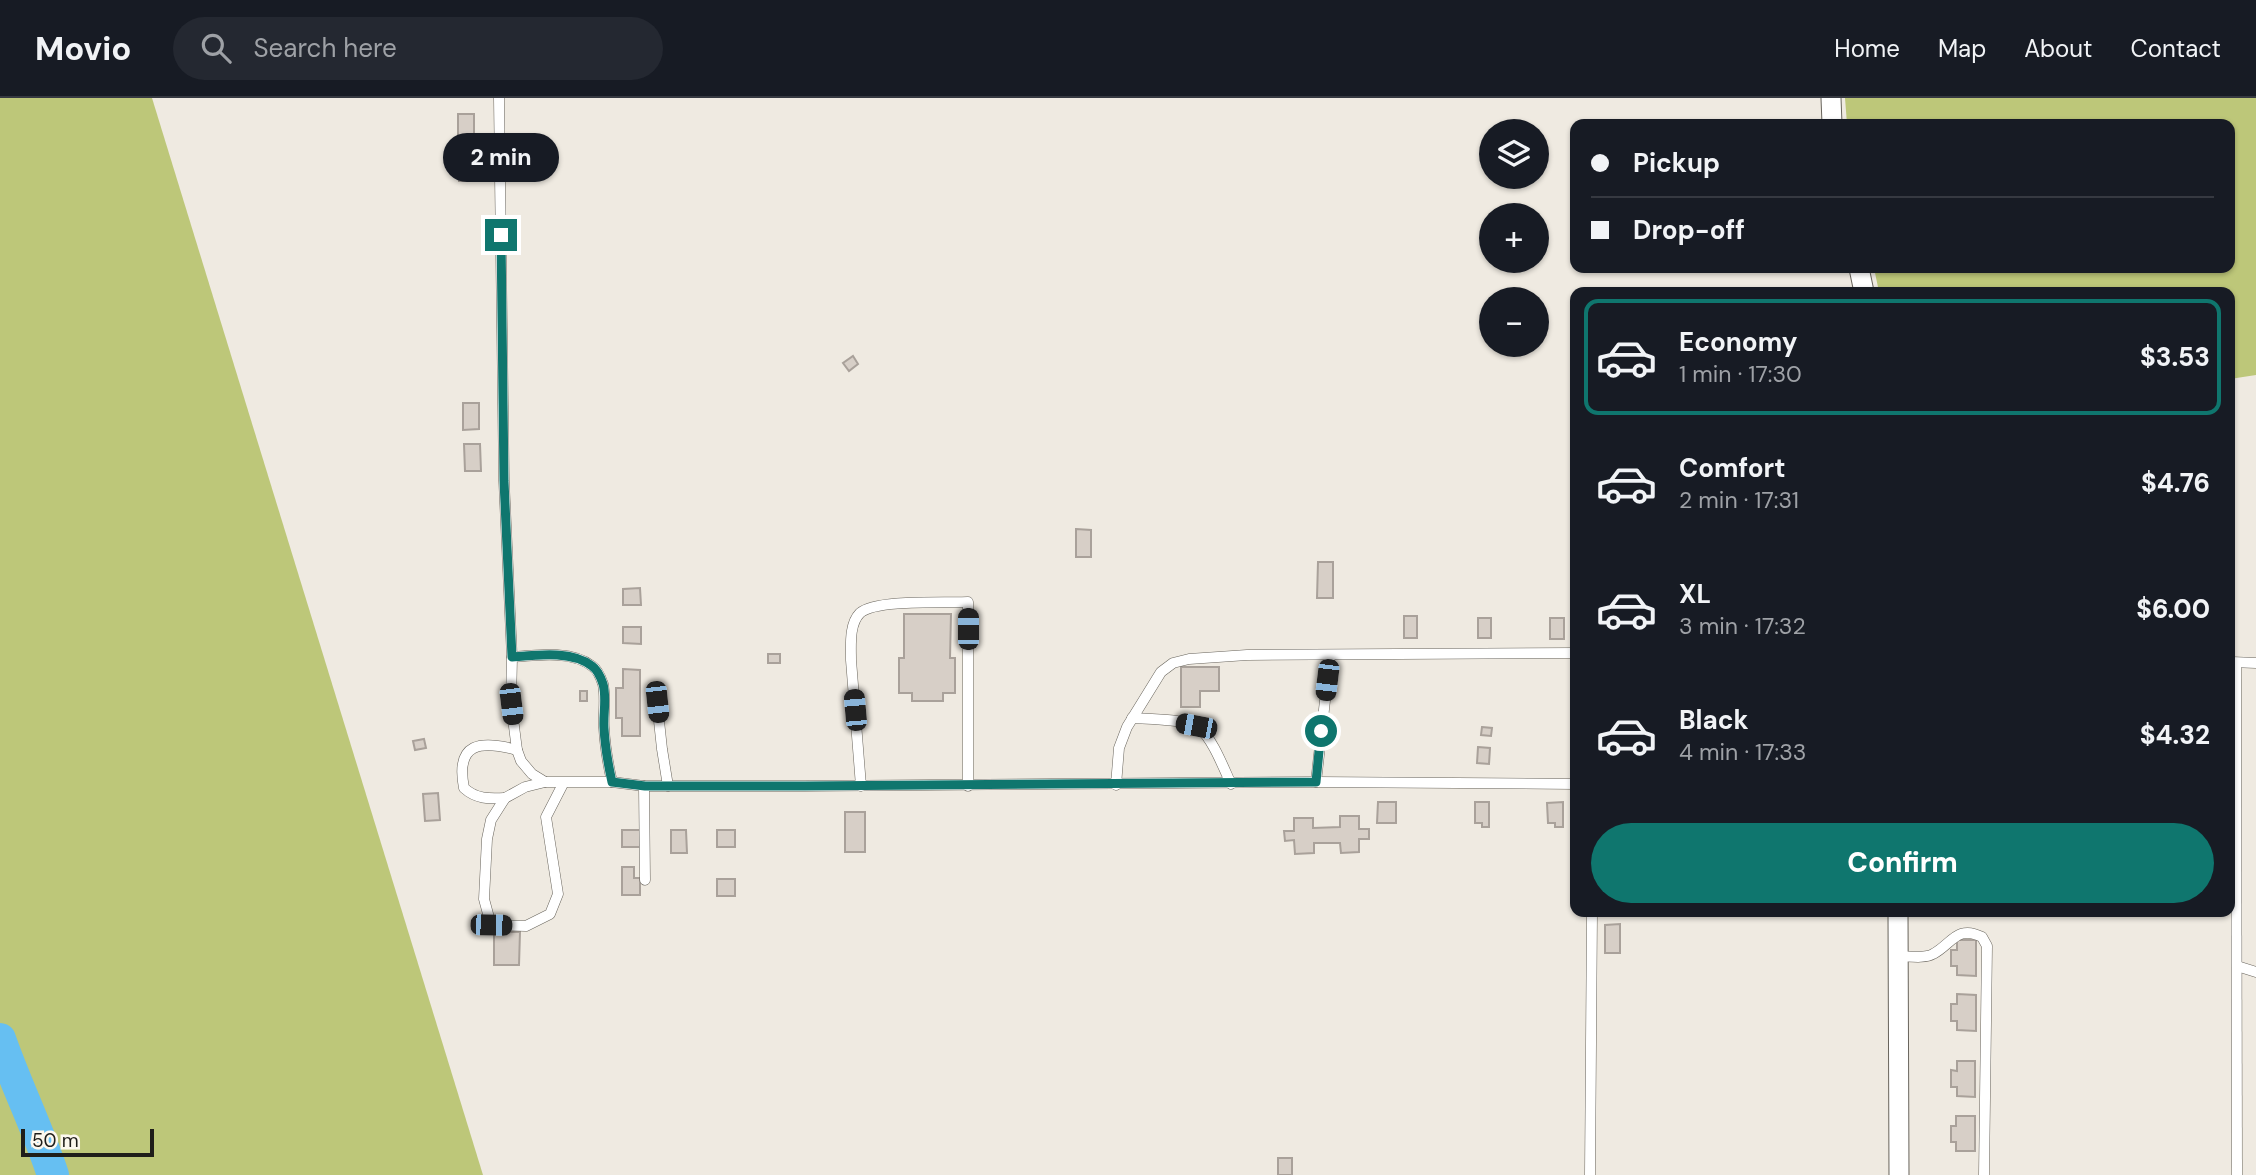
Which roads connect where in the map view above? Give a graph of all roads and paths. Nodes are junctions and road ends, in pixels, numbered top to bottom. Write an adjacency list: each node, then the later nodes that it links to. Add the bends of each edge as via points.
1 (499, 98): 6 (lane, via 504,481)
2 (1830, 98): 3 (street)
3 (1832, 119)
4 (1570, 653): 5 (lane)
5 (1330, 655): 10 (lane, via 1247,655 1172,663 1161,672); 15 (lane)
6 (512, 657): 11 (lane, via 511,704); 14 (lane, via 569,657 594,667 604,687)
7 (2235, 662): 8 (lane)
8 (2256, 663)
9 (657, 702): 20 (lane)
10 (1132, 718): 16 (lane, via 1196,726 1206,735); 18 (lane, via 1119,748)
11 (517, 750): 12 (lane, via 521,761); 23 (lane, via 495,744 473,748 461,766 469,793)
12 (545, 782): 13 (lane); 23 (lane)
13 (564, 782): 14 (lane); 23 (lane, via 546,817 558,894 550,914 526,926 491,925 484,899 487,839 491,820)
14 (612, 782): 19 (lane)
15 (1316, 782): 16 (lane); 17 (lane)
16 (1231, 784): 18 (lane)
17 (1570, 784)
18 (1116, 785): 22 (lane)
19 (645, 786): 20 (lane); 25 (lane)
20 (668, 786): 21 (lane)
21 (861, 786): 22 (lane); 22 (lane, via 850,660 855,621 862,611 874,606 968,602)
22 (968, 786)
23 (505, 798)
24 (2235, 814): 29 (lane)
25 (645, 880)
26 (1592, 917): 31 (lane)
27 (1898, 917): 28 (street)
28 (1898, 956): 32 (street); 33 (lane, via 1932,955 1950,939 1968,932 1982,937 1987,946)
29 (2237, 966): 30 (lane); 34 (lane)
30 (2256, 972)
31 (1590, 1175)
32 (1899, 1175)
33 (1984, 1175)
34 (2237, 1175)

